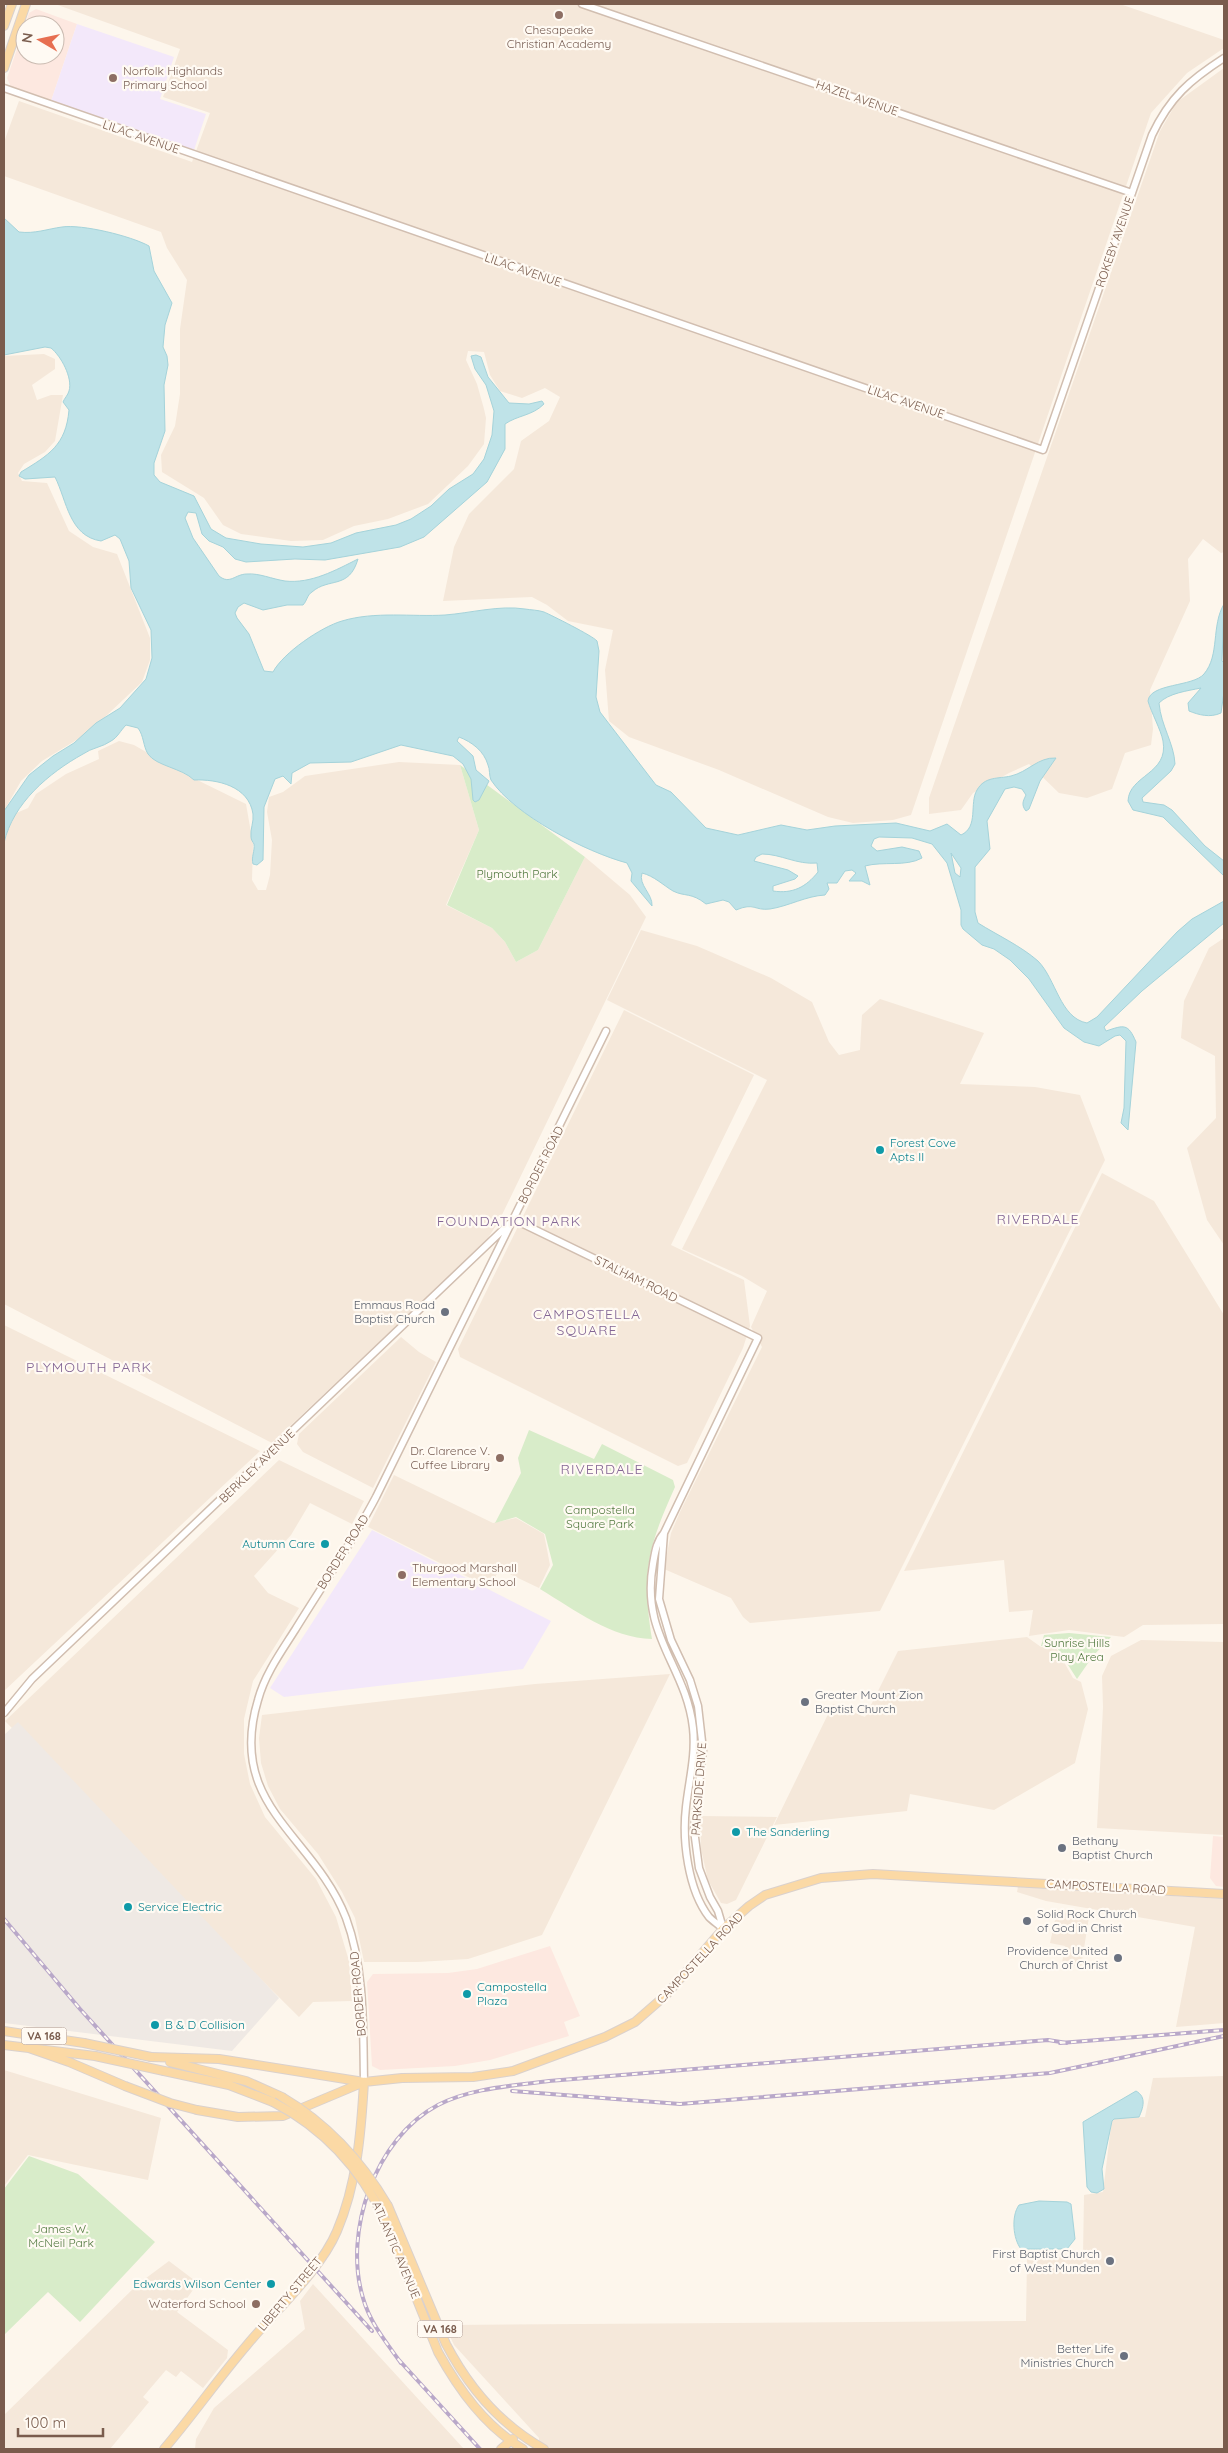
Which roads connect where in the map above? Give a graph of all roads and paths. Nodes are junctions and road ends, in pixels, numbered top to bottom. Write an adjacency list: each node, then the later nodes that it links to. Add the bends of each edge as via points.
1 (12, 4): 4 (main road)
2 (26, 4): 6 (main road)
3 (582, 4): 8 (street, HAZEL AVENUE)
4 (4, 26)
5 (1224, 58): 8 (street, ROKEBY AVENUE, via 1189,82 1172,100 1152,135)
6 (4, 68)
7 (4, 88): 9 (street, LILAC AVENUE)
8 (1132, 193): 9 (street, ROKEBY AVENUE)
9 (1043, 450)
10 (606, 1031): 11 (street, BORDER ROAD)
11 (513, 1220): 12 (street, BERKLEY AVENUE); 13 (street, BORDER ROAD); 14 (street, STALHAM ROAD)
12 (484, 1248): 13 (street); 16 (street, BERKLEY AVENUE, via 32,1679)
13 (494, 1257): 23 (street, BORDER ROAD, via 356,1535 270,1672 254,1718 253,1758 269,1806 332,1890 352,1935 359,1970)
14 (758, 1338): 15 (street, PARKSIDE DRIVE)
15 (664, 1533): 18 (street, PARKSIDE DRIVE, via 659,1599 671,1640 698,1706 703,1750 694,1830 699,1868); 18 (street, PARKSIDE DRIVE, via 658,1540 654,1556 650,1596 658,1635 680,1685 693,1726 693,1765 685,1808 686,1853 700,1902 709,1917)
16 (4, 1713)
17 (1224, 1894): 18 (main road, CAMPOSTELLA ROAD, via 850,1875 776,1891 758,1899)
18 (723, 1929): 23 (main road, CAMPOSTELLA ROAD, via 658,2003 635,2022 605,2037 496,2075)
19 (4, 2031): 22 (main road, VA 168, bridge)
20 (4, 2045): 21 (main road, VA 168)
21 (26, 2047): 23 (main road, bridge, via 170,2103 246,2118 283,2116); 25 (main road, ATLANTIC AVENUE / VA 168, bridge, via 95,2056 229,2085 273,2102 302,2119 343,2156 368,2187 449,2372 476,2409)
22 (151, 2057): 23 (main road, via 219,2059); 24 (main road, ATLANTIC AVENUE / VA 168, bridge, via 237,2078 282,2097 325,2126 350,2151 369,2174 388,2206 457,2365 480,2396)
23 (364, 2082): 26 (main road, LIBERTY STREET, via 356,2163 332,2241 315,2267 240,2353)
24 (519, 2434): 25 (main road); 29 (main road, ATLANTIC AVENUE / VA 168)
25 (510, 2442): 27 (main road); 28 (main road, ATLANTIC AVENUE / VA 168)
26 (164, 2449)
27 (501, 2449)
28 (523, 2449)
29 (544, 2449)

